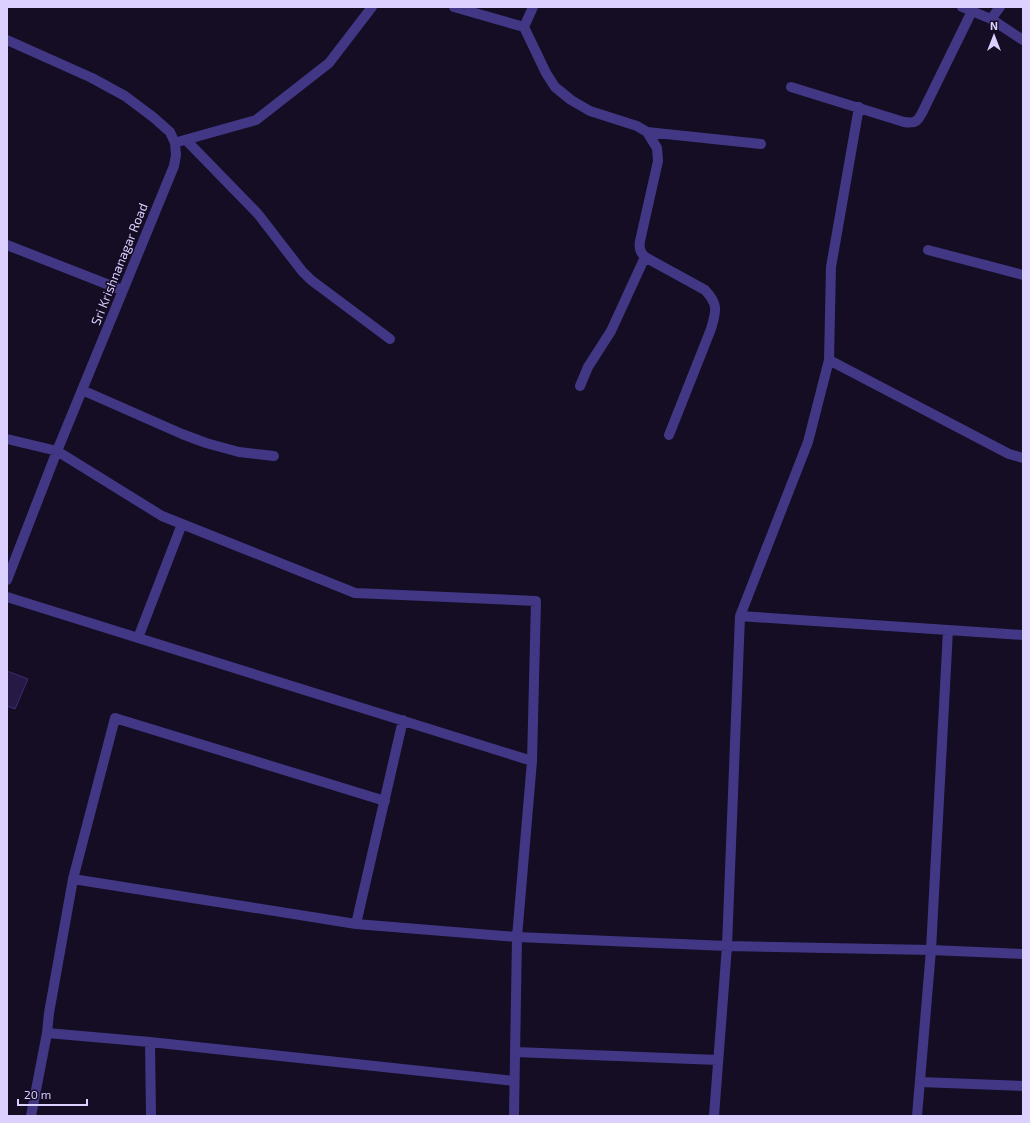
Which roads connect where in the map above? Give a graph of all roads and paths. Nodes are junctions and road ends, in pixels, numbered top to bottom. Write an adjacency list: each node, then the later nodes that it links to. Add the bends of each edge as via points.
1 (372, 7): 14 (street, via 329,63 256,120)
2 (454, 7): 8 (street)
3 (533, 7): 8 (street)
4 (962, 7): 6 (street)
5 (1000, 7): 7 (street)
6 (972, 11): 7 (street); 12 (street, via 923,111 915,122 904,122)
7 (991, 19): 10 (street)
8 (524, 27): 13 (street, via 555,87 590,111 637,126)
9 (7, 40): 15 (street, via 92,78 125,96 170,132)
10 (1023, 40)
11 (791, 87): 12 (street)
12 (859, 107): 23 (street, via 831,267)
13 (647, 132): 16 (street); 19 (street, via 656,148 658,160 639,247)
14 (186, 140): 15 (street); 22 (street, via 258,214 311,280)
15 (175, 142): 21 (street, Sri Krishnanagar Road, via 174,166)
16 (761, 144)
17 (7, 245): 21 (street)
18 (928, 250): 20 (street)
19 (645, 257): 24 (street, via 611,331 588,367); 26 (street, via 705,290 713,298 715,306 711,329)
20 (1023, 274)
21 (122, 290): 25 (street, Sri Krishnanagar Road)
22 (390, 339)
23 (829, 360): 30 (street, via 1009,454); 34 (street, via 808,442)
24 (580, 386)
25 (82, 390): 28 (street, Sri Krishnanagar Road); 29 (street, via 206,443 239,452)
26 (669, 435)
27 (7, 439): 28 (street)
28 (57, 451): 31 (street, via 162,516); 32 (street, Sri Krishnanagar Road)
29 (274, 456)
30 (1023, 458)
31 (182, 524): 37 (street); 39 (street, via 355,593 536,601)
32 (7, 580)
33 (7, 597): 37 (street)
34 (740, 616): 35 (street); 44 (street)
35 (948, 630): 36 (street); 45 (street)
36 (1023, 635)
37 (138, 638): 38 (street)
38 (403, 720): 39 (street); 40 (street)
39 (532, 761): 43 (street)
40 (384, 801): 41 (street, via 115,718); 42 (street)
41 (73, 879): 42 (street); 47 (street)
42 (356, 924): 43 (street)
43 (517, 937): 44 (street); 49 (street)
44 (727, 946): 45 (street); 50 (street)
45 (931, 950): 46 (street); 52 (street)
46 (1023, 954)
47 (47, 1033): 48 (street); 54 (street)
48 (150, 1042): 51 (street); 55 (street)
49 (515, 1052): 50 (street); 51 (street)
50 (718, 1060): 57 (street)
51 (514, 1081): 56 (street)
52 (920, 1082): 53 (street); 58 (street)
53 (1023, 1086)
54 (31, 1116)
55 (151, 1116)
56 (514, 1116)
57 (714, 1116)
58 (917, 1116)

